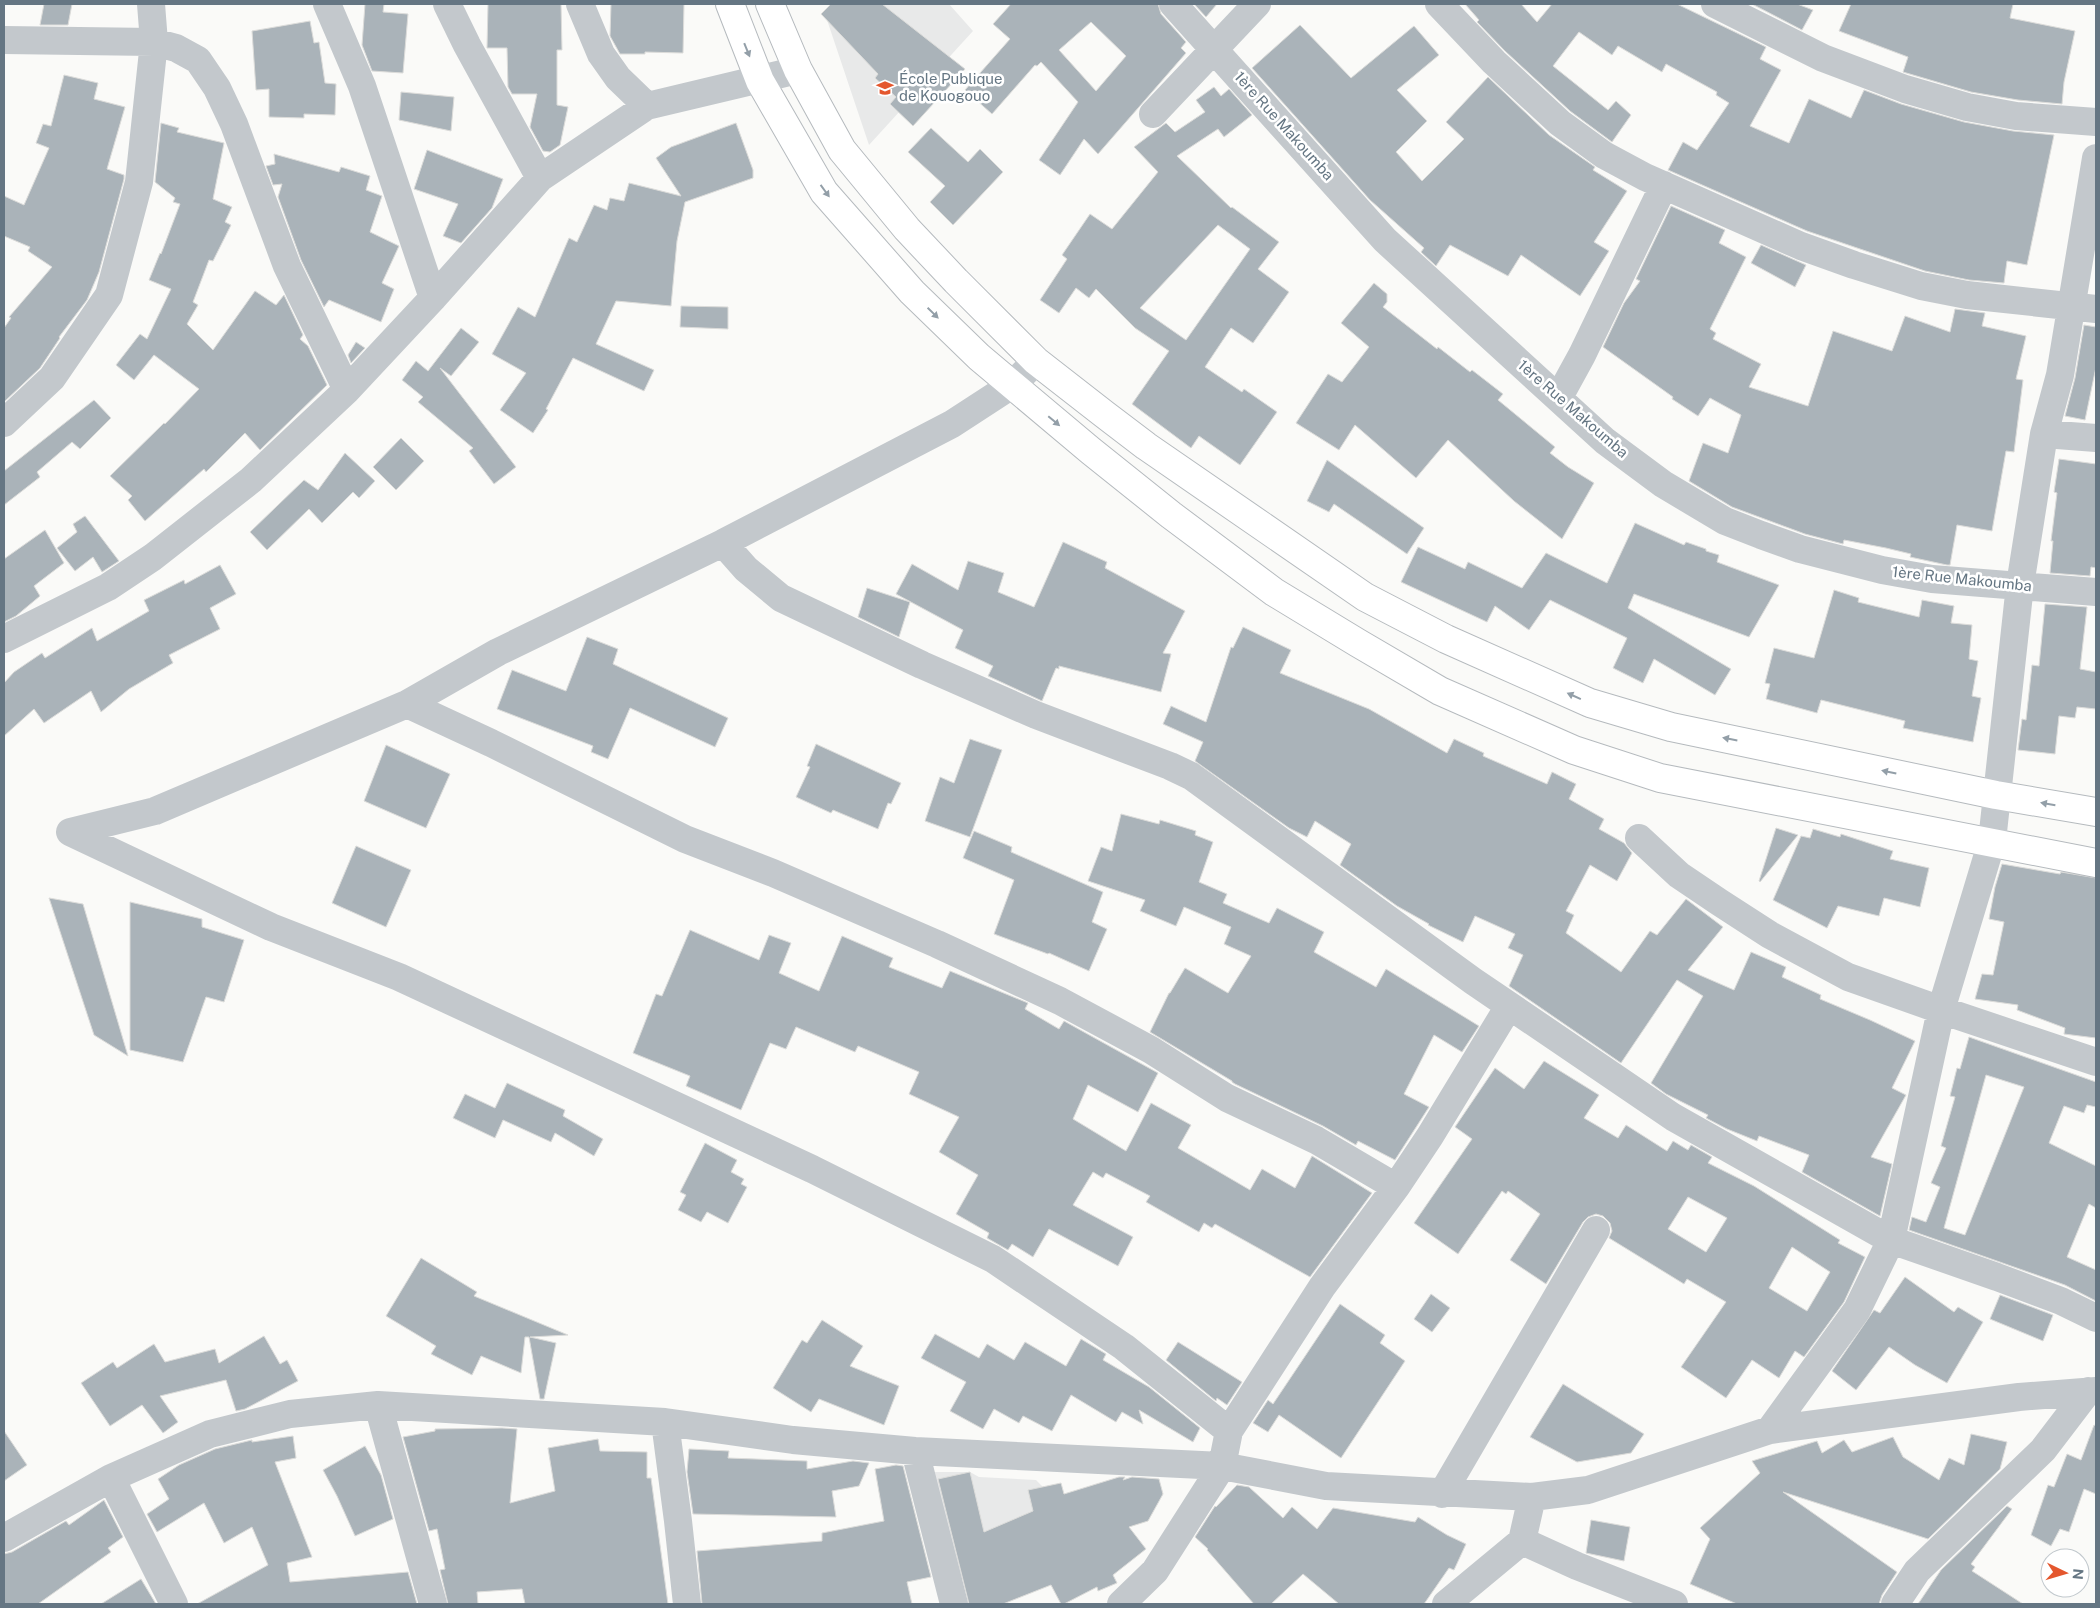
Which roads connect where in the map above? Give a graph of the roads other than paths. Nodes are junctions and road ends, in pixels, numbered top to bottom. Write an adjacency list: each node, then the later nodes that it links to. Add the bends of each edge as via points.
1 (151, 4): 12 (street)
2 (327, 4): 22 (street, via 362,86)
3 (447, 4): 20 (street, via 466,45)
4 (580, 4): 16 (street, via 601,54 618,78)
5 (730, 4): 15 (main road, one-way to 15)
6 (770, 4): 14 (main road)
7 (1173, 4): 13 (street, 1ère Rue Makoumba)
8 (1256, 4): 13 (street)
9 (1439, 4): 21 (street, via 1494,62 1560,123 1604,155)
10 (1715, 4): 18 (street, via 1823,58 1905,89 1967,107 2016,116)
11 (4, 40): 12 (street)
12 (154, 42): 26 (street, via 176,48 198,60 217,88 304,306); 28 (street, via 139,182 109,295 52,378)
13 (1214, 48): 17 (street); 27 (street, 1ère Rue Makoumba, via 1385,240)
14 (798, 70): 15 (street); 24 (main road, via 842,150 907,229)
15 (760, 81): 16 (street); 25 (main road, one-way to 25, via 824,192 912,292)
16 (648, 106): 20 (street)
17 (1153, 114)
18 (2096, 122)
19 (2096, 158): 23 (street)
20 (540, 178): 22 (street)
21 (1664, 185): 23 (street, via 1801,246 1921,286 1967,295); 27 (street)
22 (434, 298): 26 (street)
23 (2084, 308): 29 (street, via 2060,375)
24 (1036, 361): 25 (street); 36 (main road, one-way to 24, via 1671,727 1590,703 1446,639 1365,597 1146,446)
25 (1012, 385): 31 (street, via 952,424); 39 (main road, one-way to 39, via 1164,509 1274,592 1440,691 1574,750 1660,778)
26 (347, 390): 34 (street, via 252,480 153,557 108,587)
27 (1559, 397): 32 (street, 1ère Rue Makoumba, via 1605,441 1662,484 1725,521 1800,548 1882,570 1932,579)
28 (4, 423)
29 (2044, 434): 30 (street); 32 (street)
30 (2096, 438)
31 (723, 543): 35 (street, via 498,652); 41 (street, via 752,574 781,598 1036,715 1191,776)
32 (2020, 585): 33 (street, 1ère Rue Makoumba); 36 (street)
33 (2096, 592)
34 (4, 638)
35 (407, 704): 44 (street, via 685,839 782,877 1060,1001 1151,1050 1227,1098 1316,1140); 52 (street, via 155,812 70,832 271,928 399,976 993,1259 1124,1347)
36 (1996, 795): 37 (main road, one-way to 36); 39 (street)
37 (2096, 812)
38 (1639, 838): 42 (street, via 1679,875 1770,935 1848,977)
39 (1992, 842): 40 (main road); 42 (street)
40 (2096, 863)
41 (1509, 1006): 44 (street); 46 (street, via 1673,1117)
42 (1941, 1010): 43 (street); 46 (street)
43 (2096, 1062)
44 (1396, 1187): 52 (street, via 1322,1287)
45 (1596, 1230): 56 (street)
46 (1891, 1240): 47 (street, via 1997,1276); 51 (street, via 1858,1310)
47 (2096, 1318)
48 (2092, 1391): 51 (street, via 2019,1397); 68 (street, via 2043,1450 1917,1571)
49 (378, 1405): 50 (street); 55 (street, via 290,1414 210,1434); 62 (street)
50 (665, 1422): 53 (street, via 793,1440); 63 (street)
51 (1770, 1430): 57 (street, via 1588,1490)
52 (1230, 1431): 54 (street)
53 (915, 1451): 54 (street); 64 (street)
54 (1222, 1466): 56 (street, via 1326,1486); 65 (street, via 1155,1571)
55 (111, 1478): 58 (street); 61 (street)
56 (1442, 1494): 57 (street)
57 (1532, 1497): 59 (street)
58 (4, 1538)
59 (1522, 1540): 60 (street, via 1577,1566); 66 (street)
60 (1630, 1597): 67 (street)
61 (174, 1604)
62 (433, 1604)
63 (687, 1604)
64 (954, 1604)
65 (1121, 1604)
66 (1446, 1604)
67 (1674, 1604)
68 (1895, 1604)

